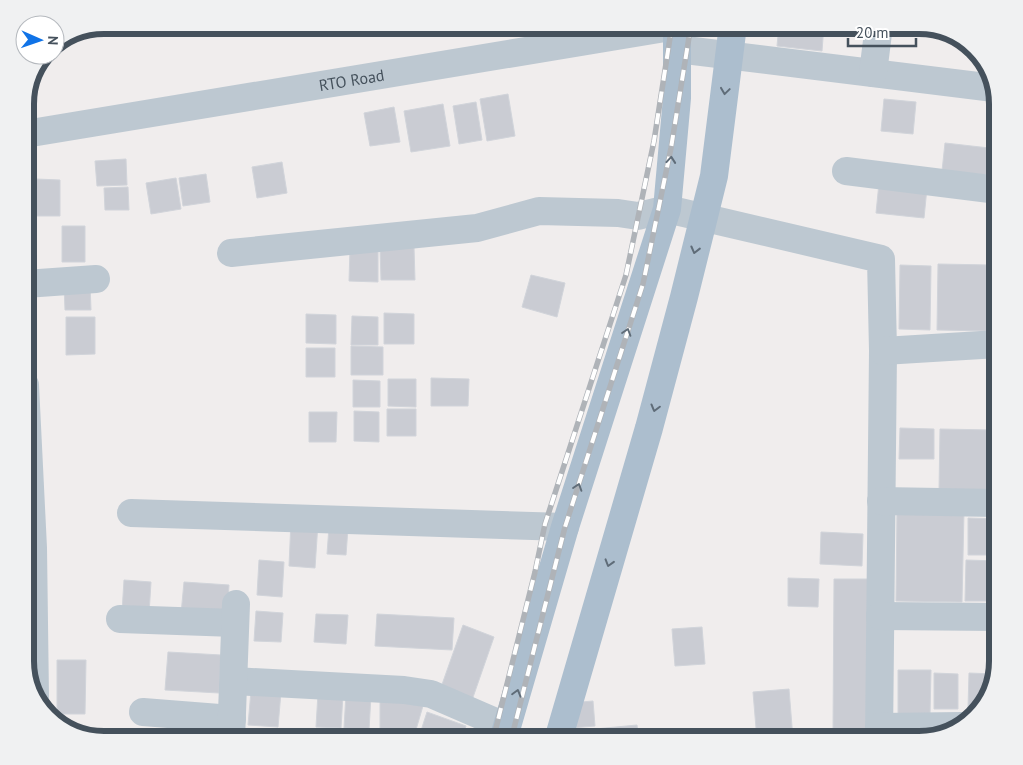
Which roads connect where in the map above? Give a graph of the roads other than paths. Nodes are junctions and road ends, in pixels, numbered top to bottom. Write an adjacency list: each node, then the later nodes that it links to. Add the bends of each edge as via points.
1 (671, 34): 9 (street, RTO Road)
2 (677, 34): 12 (main road, one-way to 2, via 678,98)
3 (679, 34): 6 (street, RTO Road)
4 (732, 34): 6 (main road)
5 (878, 34): 7 (street)
6 (730, 55): 7 (street, RTO Road); 13 (main road, one-way to 13, via 714,176)
7 (873, 73): 8 (street, RTO Road)
8 (987, 87)
9 (34, 133)
10 (846, 171): 11 (street)
11 (989, 189)
12 (667, 209): 13 (street); 14 (street, via 638,216 539,211 476,228); 22 (main road, one-way to 12)
13 (704, 217): 18 (street, via 882,259); 31 (main road, one-way to 31, via 649,428)
14 (231, 253)
15 (96, 278): 16 (street)
16 (34, 283)
17 (989, 345): 18 (street)
18 (883, 351): 19 (street)
19 (881, 501): 20 (street); 23 (street)
20 (989, 503)
21 (131, 513): 22 (street)
22 (565, 527): 30 (main road, one-way to 22)
23 (880, 616): 24 (street); 32 (street)
24 (989, 617)
25 (120, 619): 26 (street, via 236,614)
26 (234, 680): 29 (street); 30 (street, via 431,694)
27 (143, 712): 29 (street)
28 (943, 728): 33 (street)
29 (232, 729)
30 (501, 731)
31 (561, 731)
32 (879, 731)
33 (903, 731)

